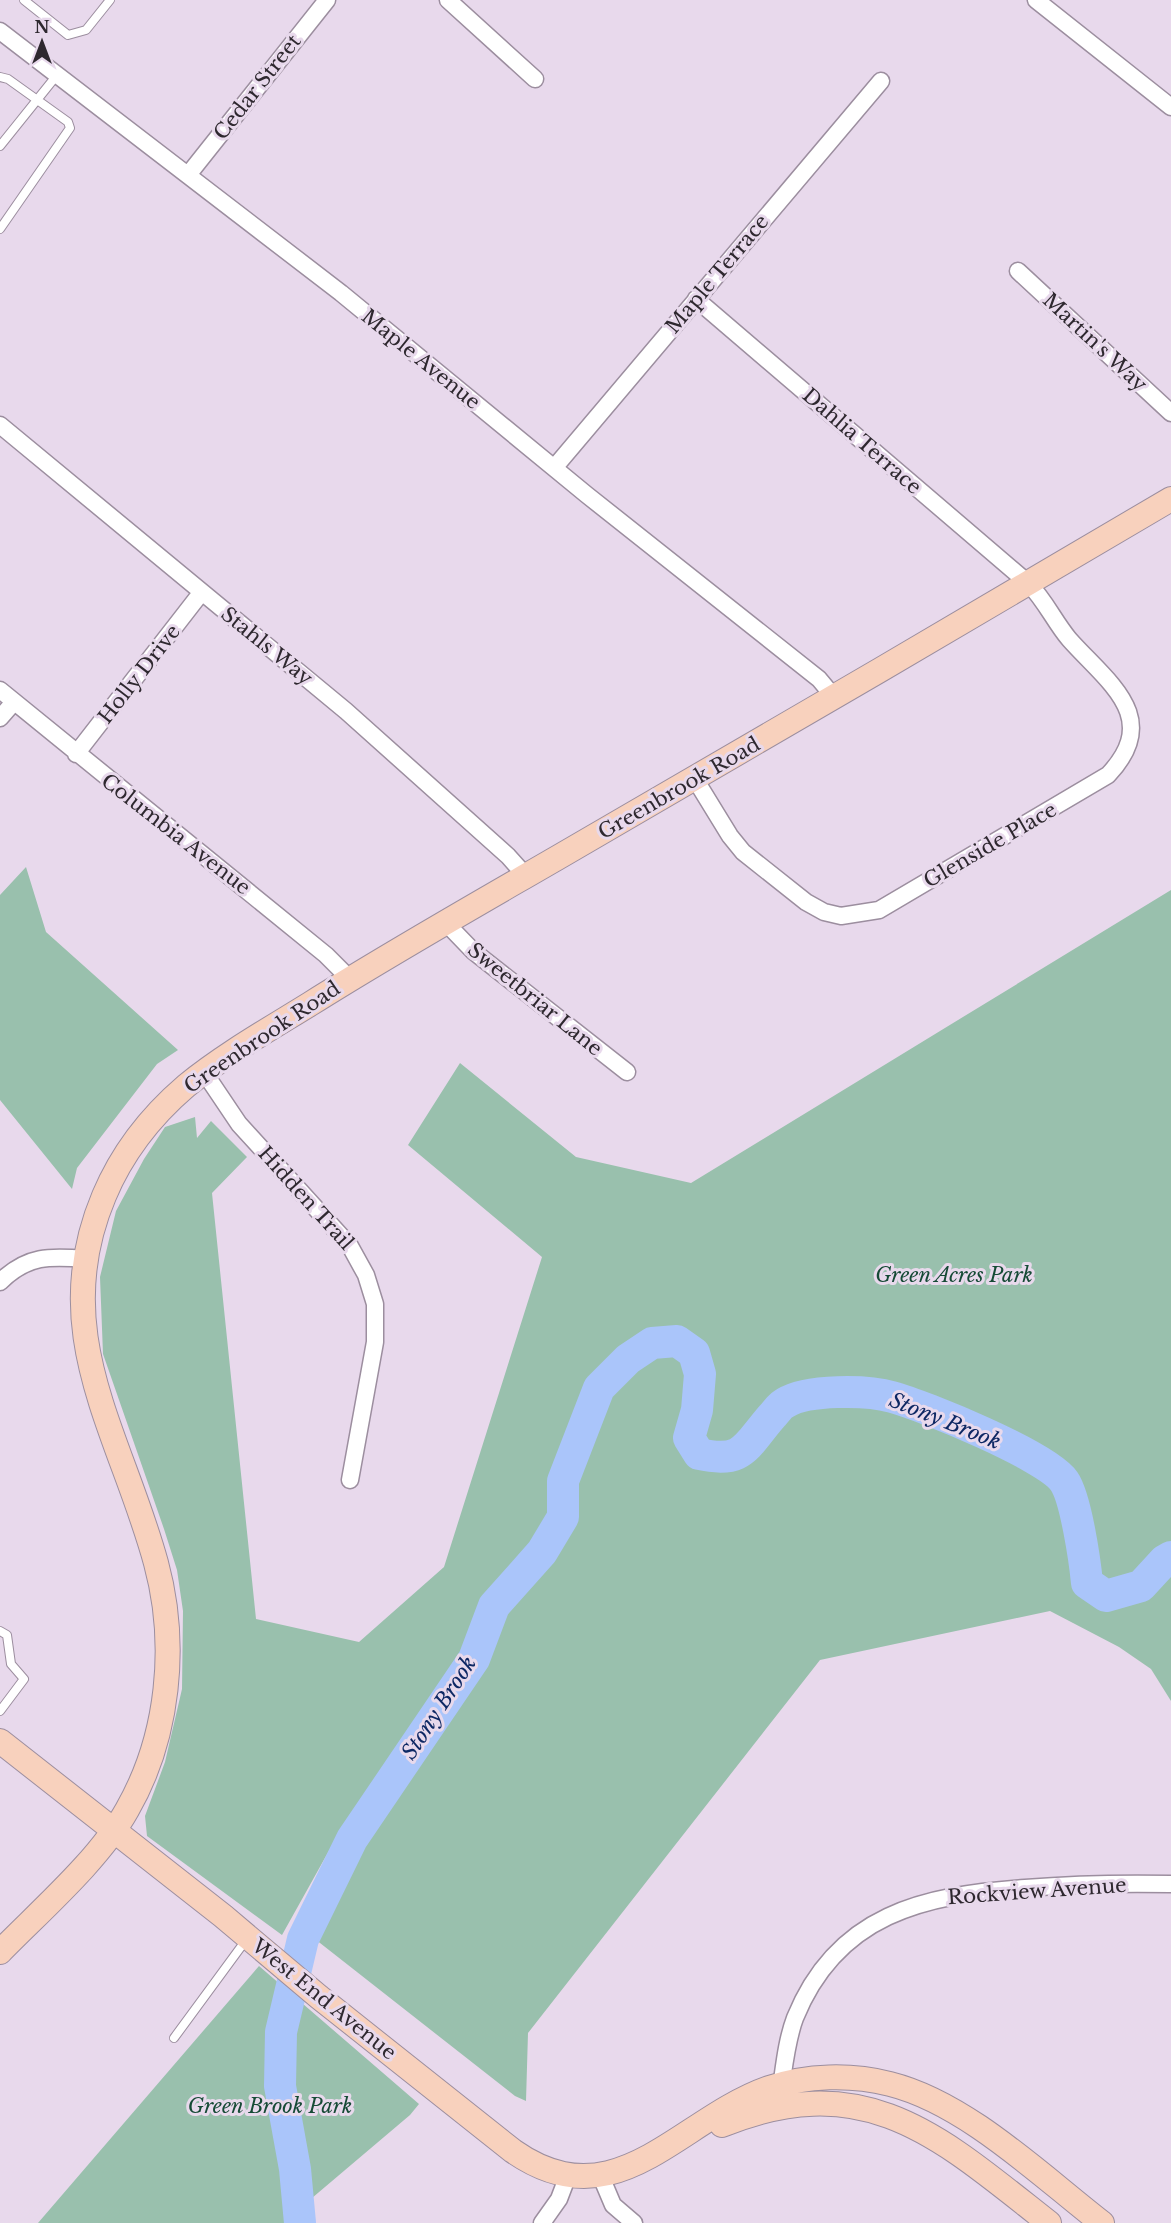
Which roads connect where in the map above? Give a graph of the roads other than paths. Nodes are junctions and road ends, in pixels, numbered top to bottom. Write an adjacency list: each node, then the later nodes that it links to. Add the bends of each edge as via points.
1 (24, 0): 2 (lane, via 68,35 86,30)
2 (111, 0)
3 (327, 0): 14 (street, Cedar Street)
4 (448, 0): 9 (street)
5 (1036, 0): 12 (street)
6 (0, 31): 7 (street, Maple Avenue)
7 (57, 75): 11 (lane); 14 (street, Maple Avenue)
8 (0, 77): 11 (lane)
9 (535, 79)
10 (881, 81): 17 (street, Maple Terrace)
11 (38, 100): 13 (lane); 15 (lane, via 68,122 70,128)
12 (1171, 107)
13 (0, 146)
14 (188, 175): 20 (street, Maple Avenue, via 341,293)
15 (0, 229)
16 (1018, 271): 18 (street, Martin's Way)
17 (696, 299): 20 (street, Maple Terrace); 22 (street, Dahlia Terrace)
18 (1171, 413)
19 (0, 425): 23 (street, Stahls Way)
20 (554, 468): 25 (street, Maple Avenue, via 819,679)
21 (1171, 499): 22 (street, Greenbrook Road)
22 (1028, 583): 25 (street, Greenbrook Road); 29 (street, Glenside Place, via 1067,636 1125,700 1132,722 1129,742 1123,760 1108,776 879,910 841,916 806,902 743,852)
23 (201, 593): 28 (street, Holly Drive); 30 (street, Stahls Way, via 345,711)
24 (0, 690): 26 (street, Columbia Avenue)
25 (834, 698): 29 (street, Greenbrook Road)
26 (14, 702): 27 (street); 28 (street, Columbia Avenue)
27 (0, 718)
28 (76, 754): 32 (street, Columbia Avenue, via 326,955)
29 (695, 779): 30 (street, Greenbrook Road)
30 (526, 876): 31 (street, Greenbrook Road)
31 (446, 923): 32 (street, Greenbrook Road); 34 (street, Sweetbriar Lane, via 473,951)
32 (350, 979): 33 (street, Greenbrook Road)
33 (204, 1072): 35 (street, Greenbrook Road, via 164,1106 129,1149 102,1201); 37 (street, Hidden Trail, via 239,1124 350,1246 366,1275 375,1304 375,1342)
34 (627, 1072)
35 (86, 1259): 36 (street, via 57,1257 27,1262); 41 (street, Greenbrook Road, via 82,1319 88,1361 157,1565 168,1644 165,1693 155,1742 134,1797)
36 (0, 1282)
37 (350, 1480)
38 (0, 1631): 39 (lane, via 7,1635 11,1664 24,1679)
39 (0, 1711)
40 (0, 1741): 41 (street, West End Avenue)
41 (114, 1830): 43 (street, West End Avenue); 44 (street, Greenbrook Road)
42 (1171, 1884): 46 (street, Rockview Avenue, via 1090,1883 968,1893 925,1901 884,1917 851,1938 812,1986 791,2030)
43 (248, 1937): 45 (lane); 49 (street, West End Avenue, via 524,2160)
44 (0, 1952)
45 (174, 2038)
46 (782, 2084): 47 (street, Rockview Avenue); 48 (street, West End Avenue, via 740,2102); 54 (street, West End Avenue, via 858,2079 889,2084 936,2100 974,2124)
47 (778, 2108): 48 (street, West End Avenue, via 736,2120); 53 (street, West End Avenue, via 845,2105 911,2124 960,2153)
48 (671, 2148): 50 (street, West End Avenue, via 639,2167)
49 (567, 2178): 50 (street, West End Avenue); 51 (street, via 559,2199)
50 (602, 2179): 52 (street, via 613,2205)
51 (542, 2223)
52 (634, 2223)
53 (1049, 2223)
54 (1102, 2223)

